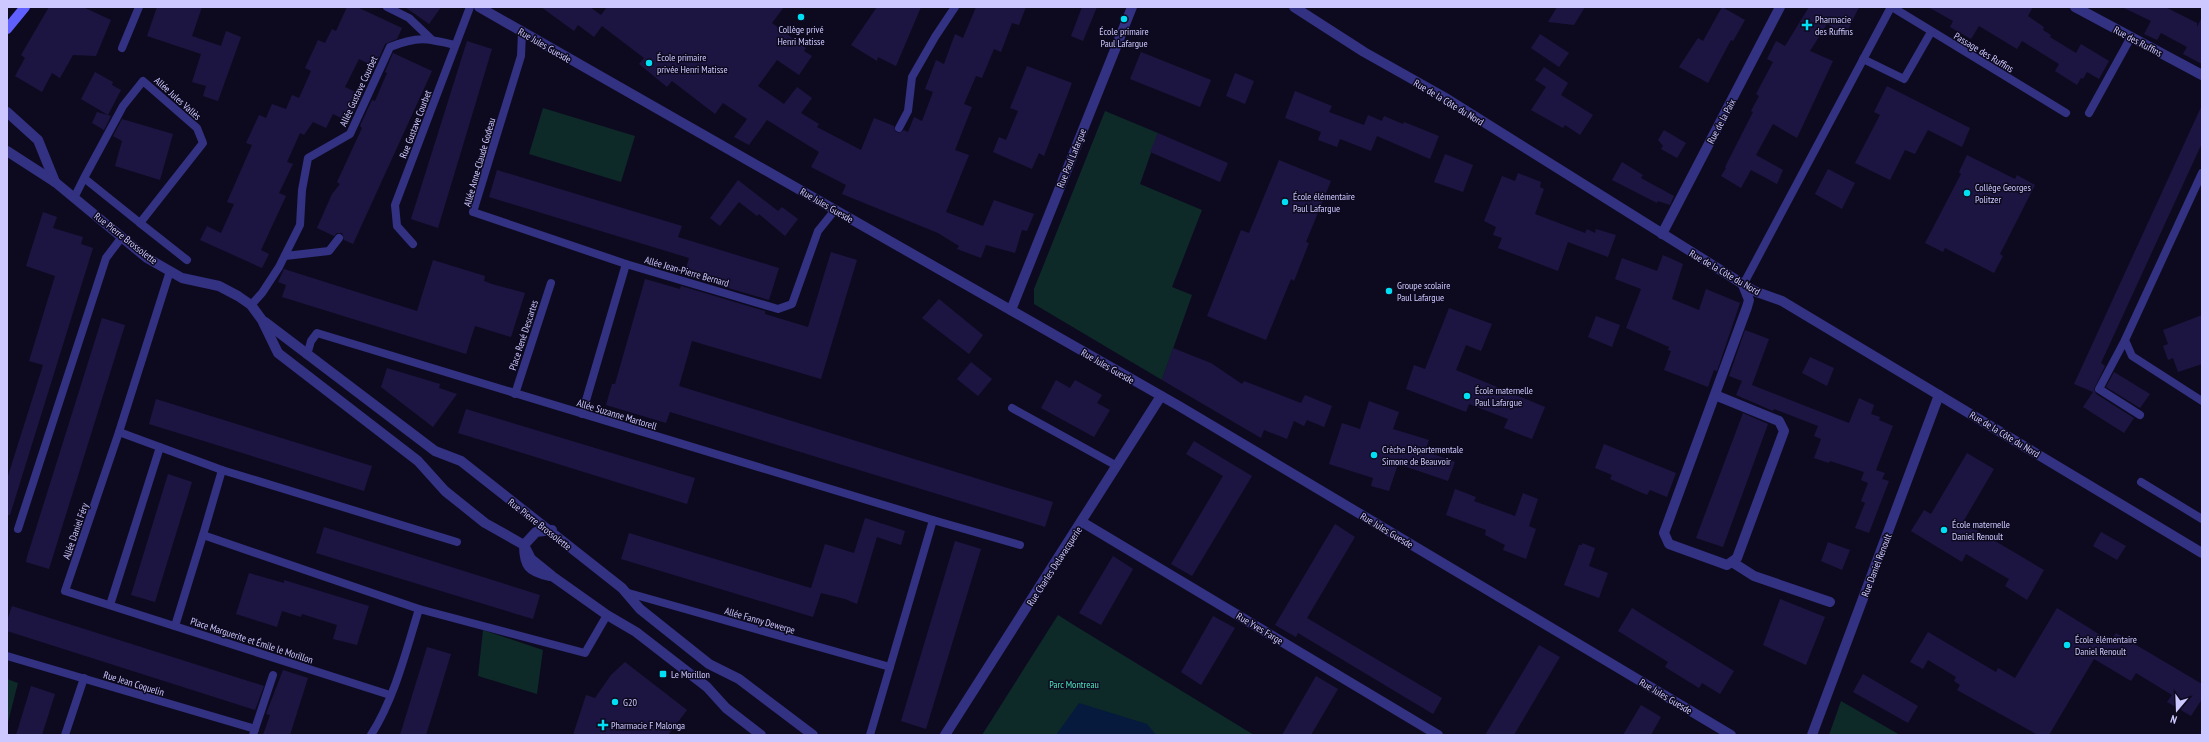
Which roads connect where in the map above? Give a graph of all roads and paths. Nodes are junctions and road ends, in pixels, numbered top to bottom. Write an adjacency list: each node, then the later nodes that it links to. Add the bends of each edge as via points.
1 (25, 7): 12 (street)
2 (139, 7): 18 (lane)
3 (387, 7): 16 (lane, via 409,18)
4 (470, 7): 17 (lane, Rue Gustave Courbet)
5 (479, 7): 13 (street, Rue Jules Guesde)
6 (955, 7): 24 (lane, via 934,37 912,77 908,111)
7 (1132, 7): 43 (street, Rue Paul Lafargue)
8 (1294, 7): 32 (street, Rue de la Côte du Nord, via 1364,52 1444,97)
9 (1780, 7): 32 (street, Rue de la Paix)
10 (1892, 7): 14 (lane, Passage des Ruffins); 19 (lane)
11 (2075, 7): 15 (street, Rue des Ruffins)
12 (7, 29)
13 (522, 32): 30 (street, Rue Jules Guesde); 38 (lane, Allée Anne-Claude Godeau, via 520,56 473,212)
14 (1931, 32): 19 (lane, via 1904,80); 22 (lane, Passage des Ruffins)
15 (2130, 36): 20 (street, Rue des Ruffins); 23 (lane)
16 (431, 39): 17 (lane, Allée Gustave Courbet); 36 (lane, Allée Gustave Courbet, via 411,39 390,47 350,134 308,158 302,190 300,224)
17 (455, 45): 35 (lane, Rue Gustave Courbet, via 395,205 397,226)
18 (122, 48)
19 (1863, 59): 41 (lane)
20 (2202, 75)
21 (7, 112): 28 (street, Rue Pierre Brossolette, via 38,140)
22 (2066, 113)
23 (2089, 113)
24 (899, 128)
25 (7, 151): 28 (street, Rue Pierre Brossolette)
26 (2202, 173): 45 (lane)
27 (84, 178): 29 (lane, Allée Jules Vallès); 31 (lane); 31 (lane, Allée Jules Vallès, via 123,106 143,81 197,128 203,143)
28 (55, 182): 29 (street, Rue Pierre Brossolette)
29 (74, 198): 33 (street, Rue Pierre Brossolette)
30 (836, 210): 38 (lane, Allée Jean-Pierre Bernard, via 818,231 792,304 778,309); 43 (street, Rue Jules Guesde)
31 (140, 223): 37 (lane)
32 (1662, 234): 41 (street, Rue de la Côte du Nord)
33 (122, 237): 39 (street, Rue Pierre Brossolette, via 147,258); 63 (lane, via 106,258)
34 (339, 238): 36 (lane, via 329,251)
35 (413, 244)
36 (285, 256): 42 (lane, Allée Gustave Courbet, via 262,293)
37 (187, 260)
38 (626, 264): 53 (lane)
39 (170, 271): 42 (street, Rue Pierre Brossolette, via 182,278 219,286); 55 (lane, Allée Daniel Féry)
40 (551, 284): 47 (lane, Place René Descartes)
41 (1743, 285): 48 (street, via 1749,300); 49 (street, Rue de la Côte du Nord, via 1782,301)
42 (250, 306): 44 (street, Rue Pierre Brossolette)
43 (1011, 310): 50 (street, Rue Jules Guesde)
44 (262, 320): 46 (street, Rue Pierre Brossolette); 67 (street, Rue Pierre Brossolette, via 278,353 418,461 445,491 479,519)
45 (2125, 340): 51 (lane, via 2132,356); 54 (lane, via 2099,389)
46 (307, 354): 47 (lane, Allée Suzanne Martorell, via 317,333); 64 (street, Rue Pierre Brossolette, via 435,451 461,460)
47 (514, 394): 53 (lane, Allée Suzanne Martorell)
48 (1715, 395): 70 (street, via 1779,421 1784,431 1737,558); 70 (street, via 1664,533 1669,544 1727,565)
49 (1939, 395): 69 (street, Rue de la Côte du Nord); 91 (street, Rue Daniel Renoult)
50 (1161, 396): 57 (street, Rue Charles Delavacquerie); 90 (street, Rue Jules Guesde)
51 (2202, 401)
52 (1012, 408): 57 (lane)
53 (582, 414): 61 (lane, Allée Suzanne Martorell)
54 (2140, 415)
55 (119, 432): 56 (lane); 73 (lane, Allée Daniel Féry, via 65,591)
56 (160, 447): 58 (lane); 73 (lane)
57 (1117, 466): 62 (street, Rue Charles Delavacquerie)
58 (222, 470): 65 (lane, Place Marguerite et Émile le Morillon); 66 (lane)
59 (2141, 482): 60 (lane)
60 (2202, 519)
61 (933, 520): 68 (lane); 78 (lane)
62 (1082, 522): 88 (street, Rue Charles Delavacquerie); 89 (street, Rue Yves Farge)
63 (18, 529)
64 (548, 529): 67 (street, via 536,532); 71 (street, Rue Pierre Brossolette)
65 (203, 535): 74 (lane); 76 (lane, Place Marguerite et Émile le Morillon)
66 (457, 542)
67 (524, 545): 75 (street, via 524,561 530,568 538,574 552,576)
68 (1020, 545)
69 (2202, 552)
70 (1732, 562): 72 (street, via 1754,576)
71 (625, 592): 78 (lane, Allée Fanny Dewerpe); 86 (street, Rue Pierre Brossolette, via 640,609 709,664 739,678)
72 (1830, 602)
73 (110, 606): 76 (lane, Allée Daniel Féry)
74 (419, 609): 75 (lane, via 585,653); 81 (lane)
75 (607, 615): 85 (street, via 647,641 707,687 726,708)
76 (175, 626): 81 (lane, Place Marguerite et Émile le Morillon)
77 (7, 656): 80 (lane, Rue Jean Coquelin)
78 (890, 667): 87 (lane)
79 (273, 676): 82 (lane, Rue Jean Coquelin)
80 (84, 678): 82 (lane, Rue Jean Coquelin); 83 (lane)
81 (390, 695): 84 (lane, via 380,721)
82 (254, 732)
83 (65, 735)
84 (371, 735)
85 (760, 735)
86 (813, 735)
87 (870, 735)
88 (945, 735)
89 (1438, 735)
90 (1731, 735)
91 (1812, 735)

